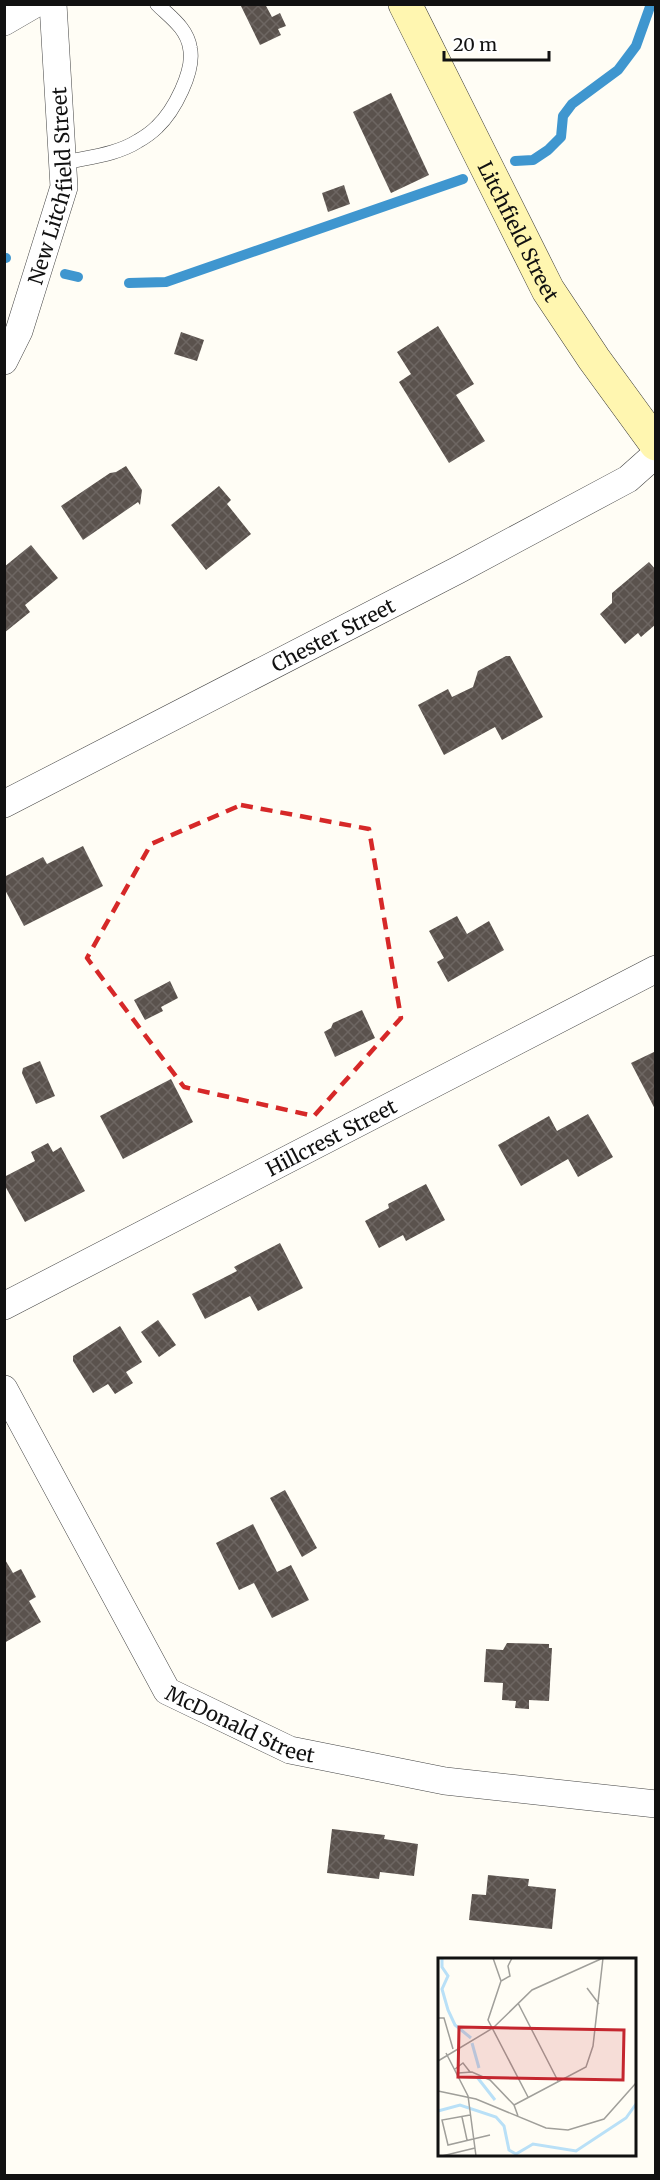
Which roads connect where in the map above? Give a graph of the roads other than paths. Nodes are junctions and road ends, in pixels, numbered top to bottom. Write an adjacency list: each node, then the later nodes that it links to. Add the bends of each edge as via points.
1 (35, 4): 5 (street)
2 (53, 4): 6 (street, New Litchfield Street)
3 (157, 4): 6 (lane, via 181,26 190,48 189,67 179,98 157,128 138,141 115,152)
4 (405, 4): 8 (street, Litchfield Street, via 548,290)
5 (4, 22)
6 (63, 163): 7 (street, New Litchfield Street, via 64,187 19,331)
7 (4, 361)
8 (656, 444)
9 (656, 454): 10 (street, Chester Street, via 628,479 478,560)
10 (4, 804)
11 (656, 969): 12 (street, Hillcrest Street)
12 (4, 1306)
13 (4, 1389): 14 (street, McDonald Street, via 167,1691 290,1750 445,1780)
14 (656, 1804)

